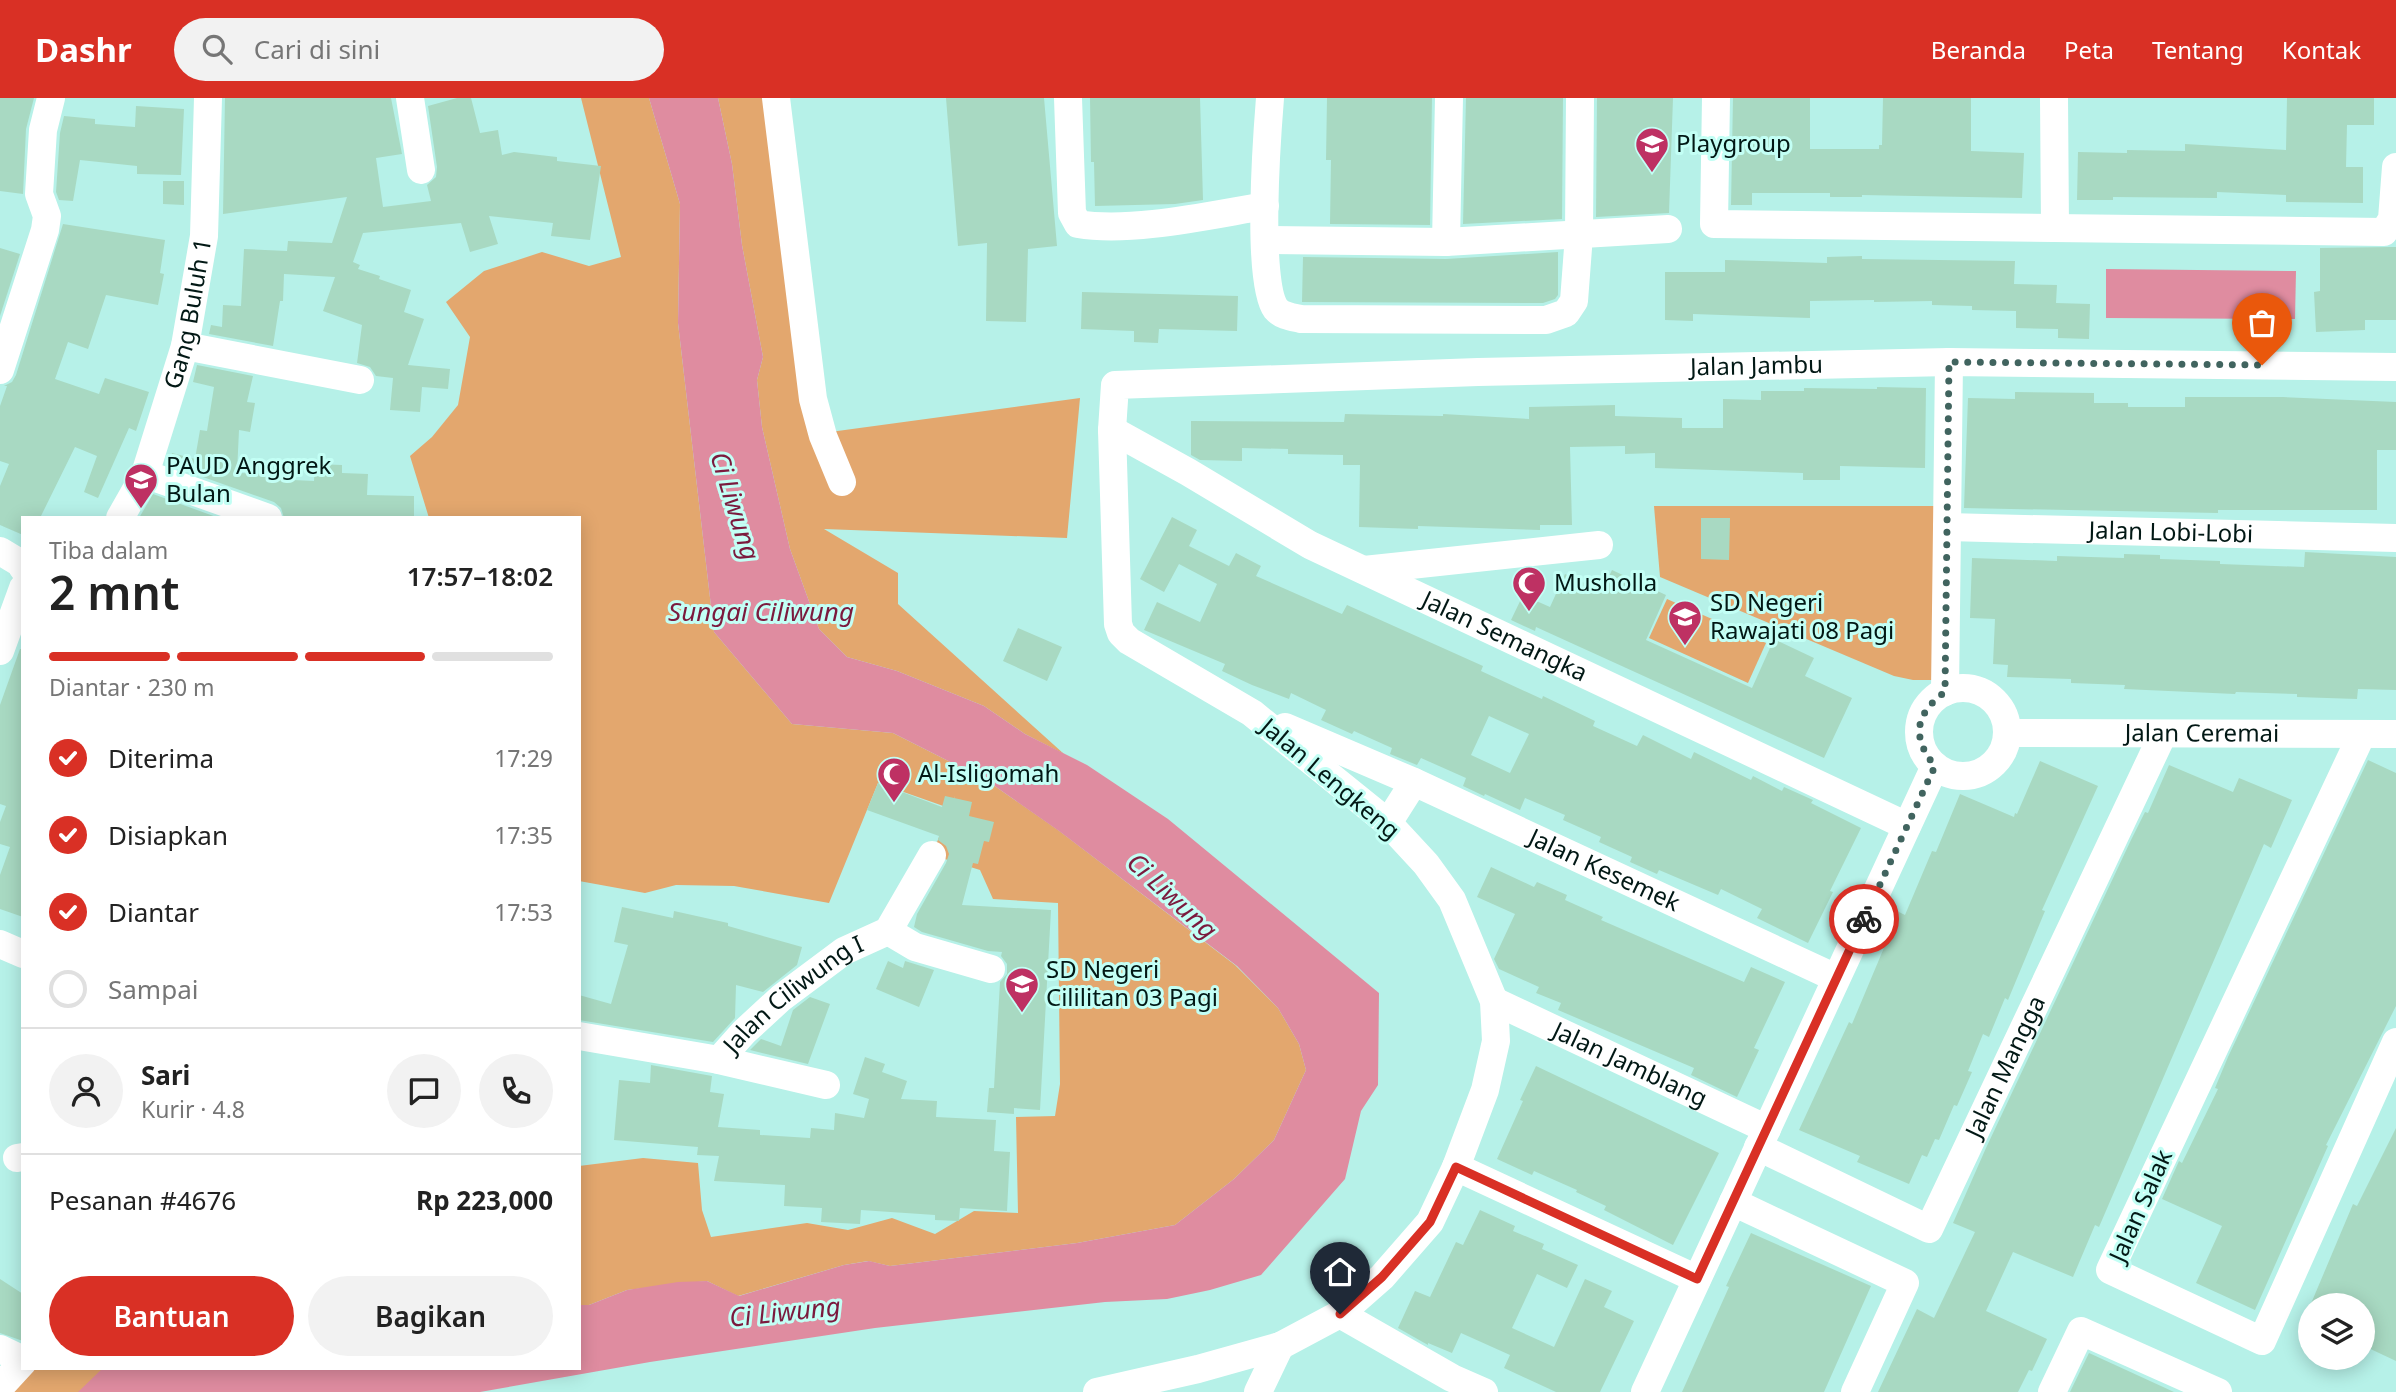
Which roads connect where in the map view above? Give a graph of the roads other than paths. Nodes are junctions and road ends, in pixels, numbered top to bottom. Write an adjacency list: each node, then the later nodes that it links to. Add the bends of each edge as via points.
1 (51, 98): 22 (street, via 43,130 39,194 47,216 45,230)
2 (208, 98): 19 (street, Gang Buluh 1, via 204,236)
3 (410, 98): 12 (street)
4 (776, 98): 27 (street, via 813,399)
5 (1068, 98): 13 (street, via 1072,213 1078,224 1138,225)
6 (1270, 98): 13 (street)
7 (1450, 98): 18 (street)
8 (1580, 98): 16 (street)
9 (1716, 98): 14 (street, via 1714,224)
10 (2054, 98): 14 (street)
11 (2396, 167): 14 (street, via 2392,219 2384,232)
12 (421, 170)
13 (1265, 206): 17 (street)
14 (2055, 227)
15 (1668, 229): 16 (street)
16 (1579, 235): 17 (street, via 1574,301 1566,313 1546,320 1289,317 1277,310 1269,296); 18 (street)
17 (1265, 240): 18 (street)
18 (1446, 242)
19 (185, 346): 23 (street); 26 (street, Gang Buluh 1)
20 (1949, 362): 21 (street, Jalan Jambu); 24 (street, Jalan Jambu, via 1478,372); 30 (street)
21 (2396, 367)
22 (0, 370)
23 (360, 380)
24 (1115, 386): 25 (street, Jalan Lengkeng)
25 (1112, 430): 35 (street, Jalan Semangka, via 1310,545); 39 (street, Jalan Lengkeng, via 1121,634)
26 (145, 474): 28 (street, Gang Buluh 1); 29 (street)
27 (842, 482)
28 (121, 516)
29 (262, 516)
30 (1947, 527): 31 (street, Jalan Lobi-Lobi); 38 (street)
31 (2396, 538)
32 (1599, 545): 35 (street)
33 (0, 551): 34 (street)
34 (21, 565)
35 (1364, 570): 47 (street, Jalan Semangka)
36 (21, 598): 37 (street)
37 (0, 651)
38 (1945, 692): 40 (street, via 1962,688 1981,691 1996,702 2006,718); 44 (street, via 1930,702 1921,718 1919,735)
39 (1252, 713): 45 (street, Jalan Lengkeng); 46 (street, Jalan Lengkeng)
40 (2008, 733): 41 (street, Jalan Ceremai); 44 (street, via 2004,750 1982,772 1949,774)
41 (2164, 734): 42 (street, Jalan Ceremai); 59 (street, Jalan Mangga, via 1929,1230)
42 (2362, 734): 43 (street, Jalan Ceremai); 56 (street, Jalan Salak, via 2110,1269 2262,1341)
43 (2396, 734)
44 (1935, 766): 47 (street)
45 (1414, 782): 46 (street); 53 (street, Jalan Kesemek)
46 (1388, 823): 54 (street, Jalan Lengkeng, via 1452,900)
47 (1907, 826): 53 (street)
48 (932, 855): 49 (street, Jalan Ciliwung I)
49 (888, 931): 52 (street, Jalan Ciliwung I, via 915,947); 57 (street, Jalan Ciliwung I, via 844,951 781,998)
50 (0, 944): 51 (street)
51 (21, 953)
52 (991, 969)
53 (1836, 978): 59 (street)
54 (1493, 1000): 59 (street, Jalan Jamblang); 60 (street, Jalan Lengkeng, via 1496,1041 1485,1090)
55 (581, 1036): 57 (street, Jalan Ciliwung I)
56 (2396, 1042)
57 (719, 1060): 58 (street)
58 (826, 1085)
59 (1763, 1138): 61 (street)
60 (1456, 1167): 62 (street); 63 (street, Jalan Lengkeng, via 1430,1222 1382,1277)
61 (1733, 1202): 62 (street); 74 (street, via 1905,1283)
62 (1697, 1279): 73 (street)
63 (1340, 1314): 64 (street, Jalan Lengkeng); 68 (street)
64 (1280, 1346): 70 (street, Jalan Lengkeng); 71 (street)
65 (0, 1349): 66 (street)
66 (21, 1360)
67 (21, 1363): 69 (street)
68 (1448, 1385): 72 (street)
69 (0, 1387)
70 (1097, 1392)
71 (1258, 1392)
72 (1484, 1392)
73 (1645, 1392)
74 (1854, 1392)
75 (2052, 1392): 76 (street, via 2081,1331)
76 (2218, 1392)

